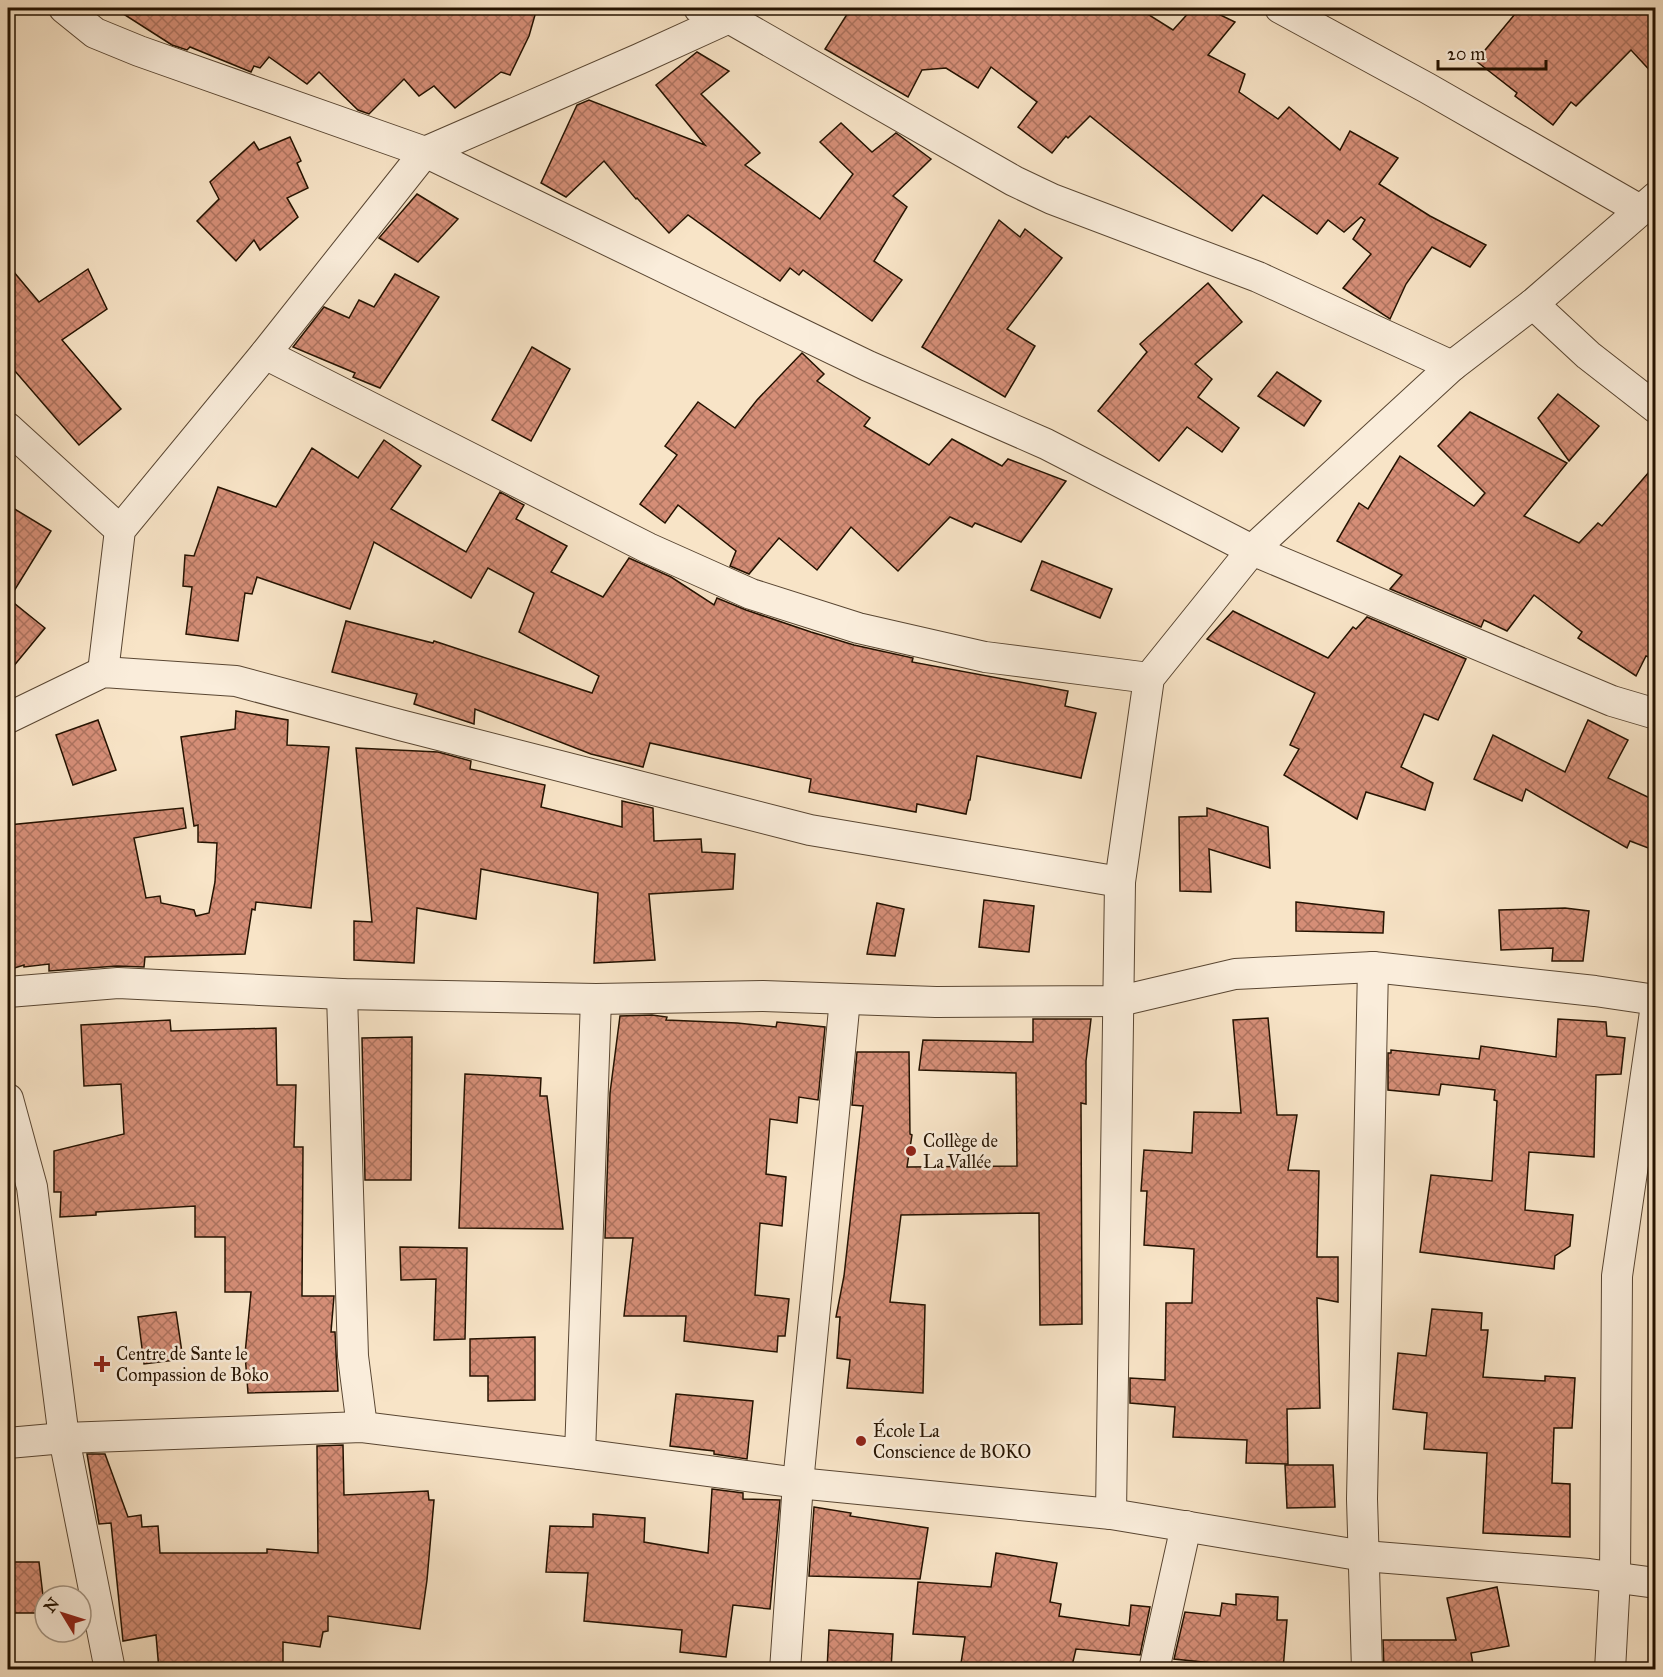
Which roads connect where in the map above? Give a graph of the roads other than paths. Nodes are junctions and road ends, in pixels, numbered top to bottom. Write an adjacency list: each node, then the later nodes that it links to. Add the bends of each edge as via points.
1 (64, 8): 5 (street, via 95,33 139,51)
2 (699, 8): 4 (street)
3 (1280, 8): 6 (street)
4 (734, 13): 5 (street); 9 (street, via 1014,181 1258,277)
5 (425, 152): 8 (street); 13 (street, via 868,366 1046,444)
6 (1648, 204): 7 (street)
7 (1533, 304): 9 (street); 10 (street)
8 (265, 354): 12 (street); 15 (street, via 638,542 751,594 858,628 985,657)
9 (1452, 366): 13 (street)
10 (1656, 408)
11 (8, 428): 12 (street)
12 (120, 530): 14 (street)
13 (1252, 550): 15 (street); 16 (street, via 1612,701)
14 (103, 672): 17 (street); 18 (street, via 236,681 810,830)
15 (1149, 678): 18 (street)
16 (1656, 714)
17 (8, 718)
18 (1120, 882): 25 (street)
19 (1373, 967): 24 (street); 25 (street, via 1235,974); 36 (street)
20 (8, 992): 21 (street, via 118,983)
21 (342, 994): 22 (street); 29 (street, via 353,1356)
22 (596, 999): 23 (street); 32 (street)
23 (845, 999): 25 (street); 33 (street)
24 (1656, 1000)
25 (1120, 1001): 34 (street)
26 (1656, 1005): 37 (street, via 1617,1276)
27 (8, 1099): 28 (street)
28 (20, 1188): 30 (street)
29 (362, 1427): 30 (street); 32 (street)
30 (64, 1438): 31 (street); 39 (street)
31 (8, 1443)
32 (580, 1454): 33 (street)
33 (798, 1483): 34 (street); 40 (street)
34 (1110, 1514): 35 (street)
35 (1186, 1526): 36 (street); 41 (street)
36 (1364, 1556): 37 (street); 42 (street)
37 (1616, 1578): 38 (street); 43 (street)
38 (1656, 1583)
39 (110, 1670)
40 (785, 1670)
41 (1155, 1670)
42 (1367, 1670)
43 (1610, 1670)

